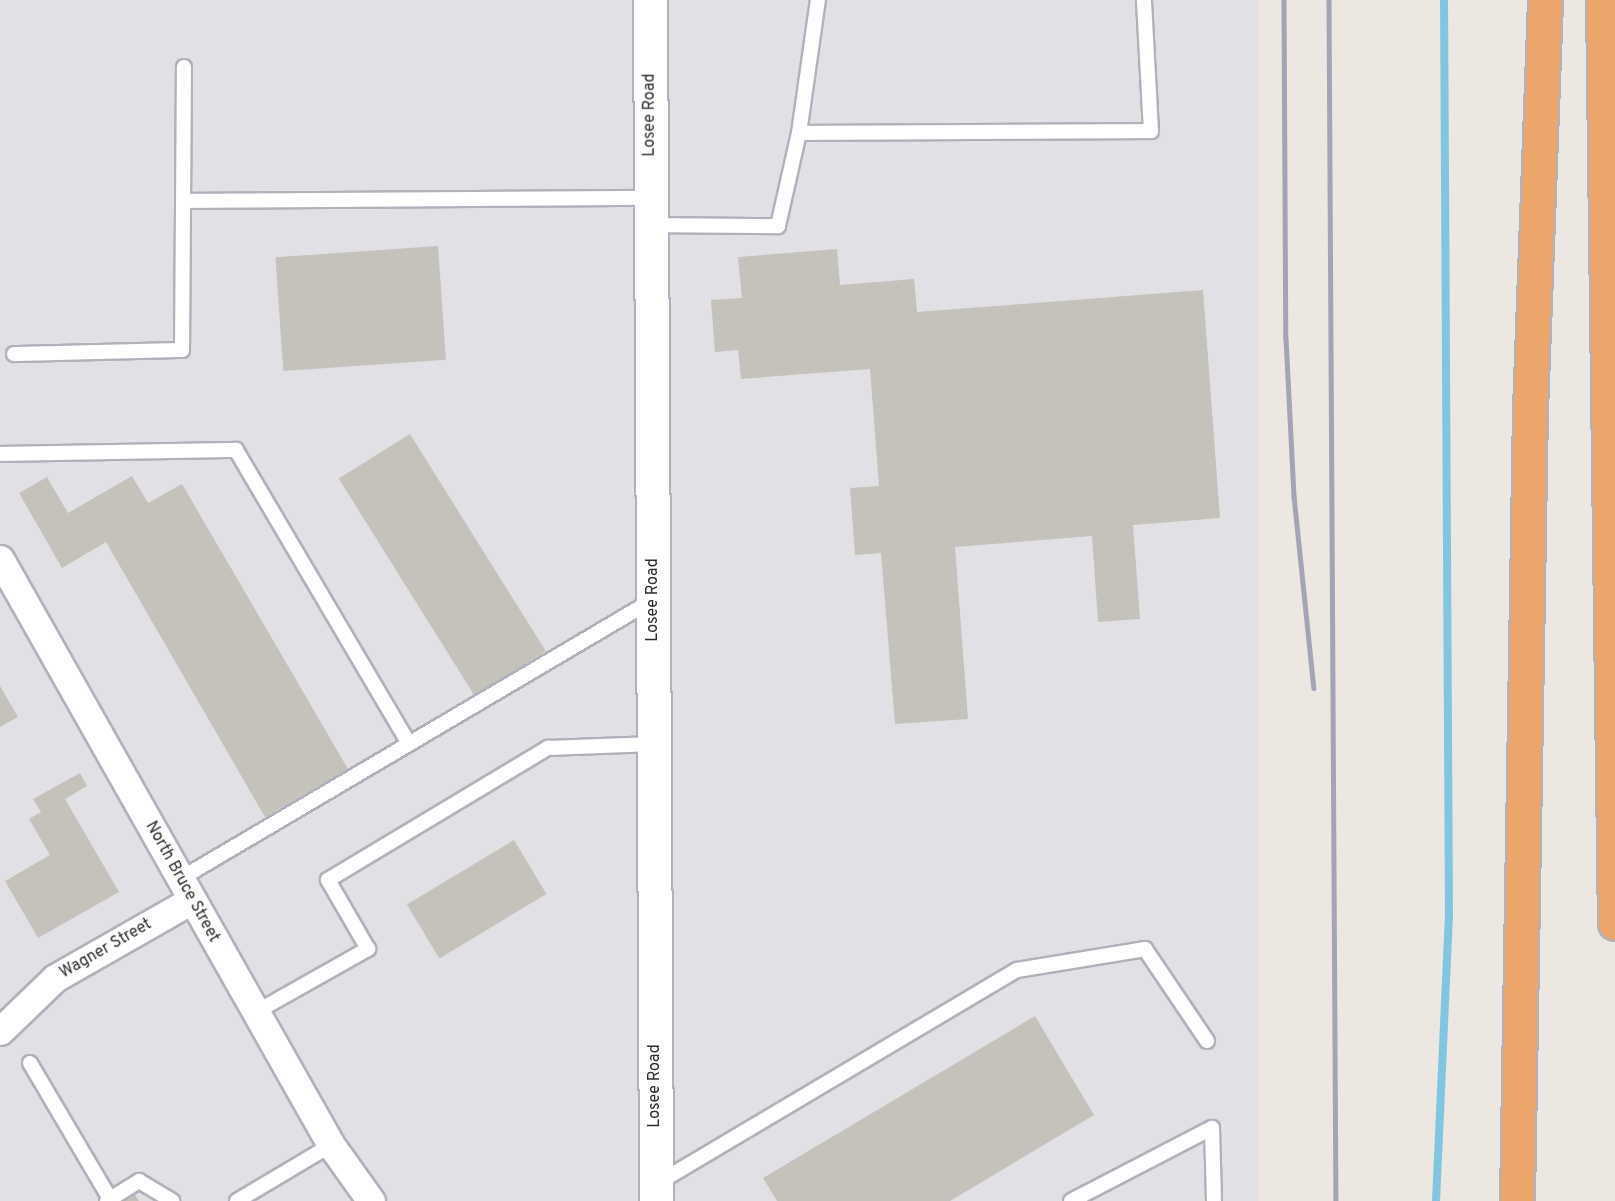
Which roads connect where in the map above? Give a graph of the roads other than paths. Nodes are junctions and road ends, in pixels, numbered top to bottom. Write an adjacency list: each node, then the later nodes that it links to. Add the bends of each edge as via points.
1 (650, 0): 9 (main road, Losee Road)
2 (818, 0): 7 (lane)
3 (1144, 0): 7 (lane, via 1151,131)
4 (1545, 0): 30 (highway, via 1530,410)
5 (1603, 0): 17 (highway)
6 (184, 67): 8 (lane)
7 (799, 133): 9 (lane, via 778,226)
8 (183, 201): 9 (lane); 10 (lane, via 182,350)
9 (651, 212): 13 (main road, Losee Road)
10 (14, 354)
11 (0, 454): 14 (lane, via 236,450)
12 (0, 559): 16 (street, North Bruce Street)
13 (653, 600): 14 (lane); 15 (main road, Losee Road)
14 (409, 744): 16 (lane)
15 (654, 744): 18 (lane, via 548,748 328,880 368,949); 23 (main road, Losee Road)
16 (186, 890): 18 (street, North Bruce Street); 19 (street, Wagner Street, via 55,978)
17 (1615, 923)
18 (256, 1012): 22 (street, North Bruce Street)
19 (0, 1031)
20 (1207, 1041): 23 (lane, via 1145,949 1017,970)
21 (30, 1063): 24 (lane)
22 (331, 1145): 26 (lane); 27 (street, North Bruce Street)
23 (656, 1193)
24 (108, 1200): 25 (lane, via 139,1181)
25 (172, 1201)
26 (237, 1201)
27 (371, 1201)
28 (1071, 1201): 29 (lane, via 1212,1128)
29 (1214, 1201)
30 (1517, 1201)

